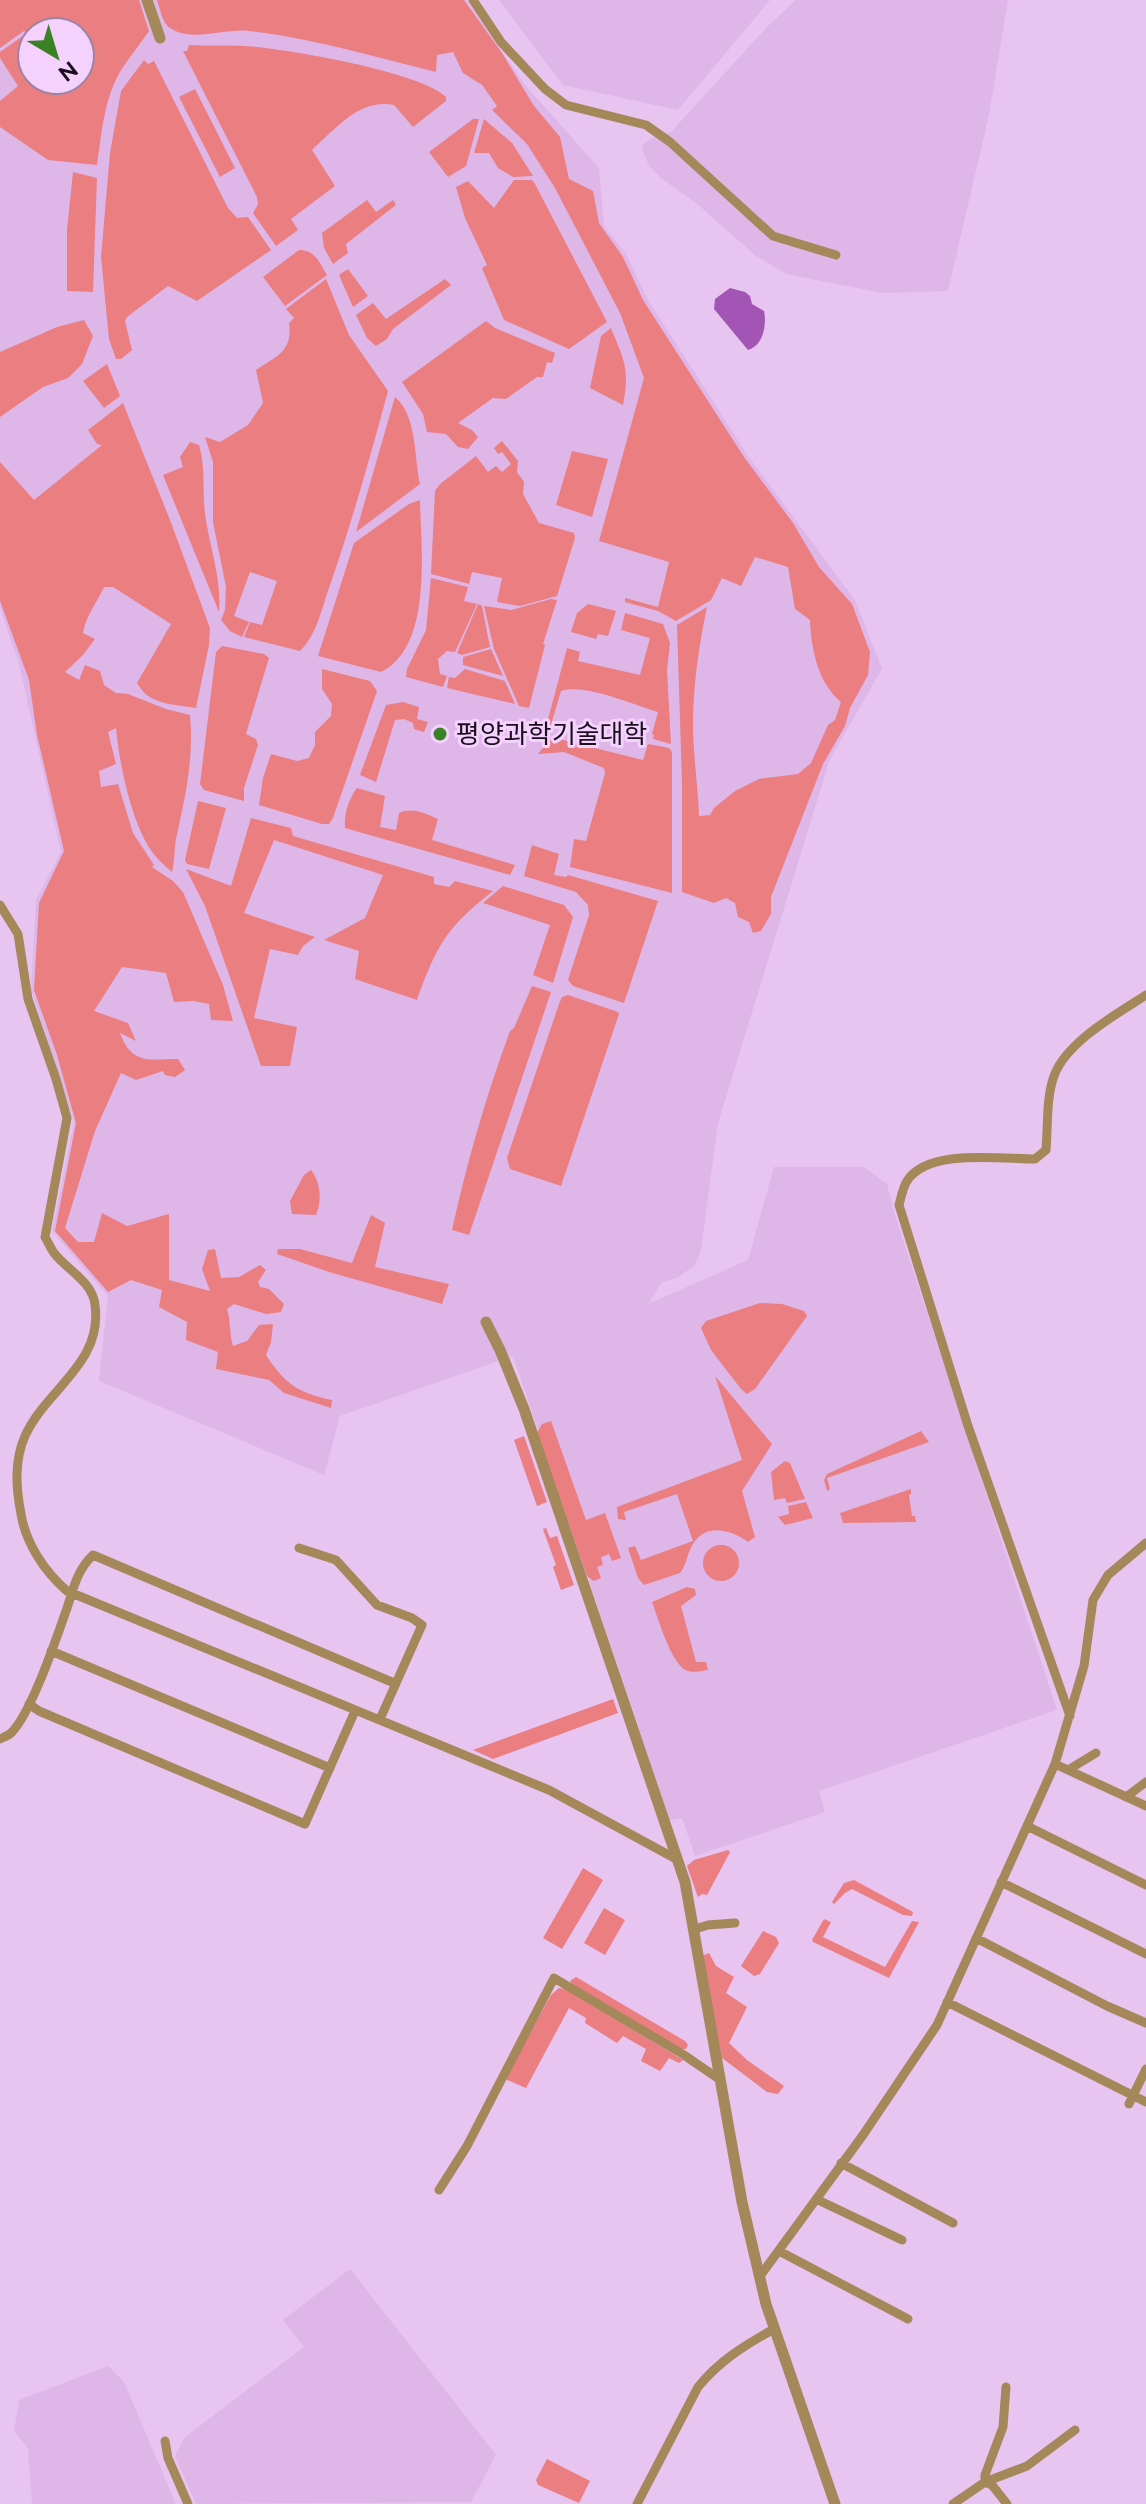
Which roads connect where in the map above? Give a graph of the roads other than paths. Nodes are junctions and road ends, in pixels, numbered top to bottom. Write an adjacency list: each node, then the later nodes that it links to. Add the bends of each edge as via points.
1 (147, 0): 3 (street)
2 (473, 0): 4 (street, via 501,42 566,105 646,125 773,236)
3 (160, 38)
4 (836, 255)
5 (0, 905): 10 (street, via 18,934 28,999 67,1118 45,1237 95,1304 91,1345 77,1371 26,1434 16,1489 36,1554 49,1576)
6 (1146, 995): 15 (street, via 1091,1031 1059,1064 1046,1150 1035,1159 945,1158 907,1181 899,1205 968,1426)
7 (486, 1322): 26 (street, via 524,1409)
8 (1146, 1543): 15 (street, via 1108,1575 1093,1600 1084,1666)
9 (299, 1548): 12 (street, via 336,1560 377,1605 422,1625)
10 (72, 1593): 11 (street); 12 (street, via 80,1570 93,1555); 14 (street)
11 (51, 1651): 13 (street); 20 (street)
12 (394, 1683): 16 (street)
13 (29, 1704): 17 (street, via 11,1733); 20 (street, via 305,1824)
14 (355, 1711): 16 (street); 20 (street)
15 (1070, 1716): 19 (street)
16 (380, 1719): 26 (street, via 549,1790)
17 (0, 1739)
18 (1096, 1753): 21 (street)
19 (1055, 1764): 21 (street); 25 (street)
20 (330, 1768)
21 (1068, 1770): 23 (street)
22 (1146, 1782): 23 (street)
23 (1126, 1797): 24 (street)
24 (1146, 1806)
25 (1027, 1826): 27 (street); 28 (street)
26 (678, 1860): 30 (street)
27 (1001, 1882): 31 (street); 32 (street)
28 (1146, 1885)
29 (735, 1923): 30 (street)
30 (695, 1929): 36 (street)
31 (976, 1938): 33 (street); 34 (street)
32 (1146, 1954)
33 (947, 2002): 39 (street); 41 (street, via 937,2025)
34 (1146, 2023)
35 (1146, 2069): 39 (street)
36 (719, 2079): 37 (street, via 554,1978); 47 (street)
37 (498, 2084): 38 (street); 42 (street)
38 (508, 2089)
39 (1131, 2100): 40 (street)
40 (1146, 2102)
41 (841, 2163): 43 (street); 44 (street)
42 (439, 2190)
43 (816, 2199): 45 (street); 46 (street)
44 (953, 2223)
45 (902, 2240)
46 (779, 2251): 47 (street); 48 (street)
47 (760, 2276): 49 (street)
48 (908, 2319)
49 (774, 2329): 55 (street, via 735,2351 698,2387); 56 (street)
50 (1006, 2387): 53 (street, via 1003,2427)
51 (1075, 2430): 53 (street, via 1027,2466)
52 (165, 2441): 54 (street)
53 (985, 2482): 57 (street); 58 (street)
54 (188, 2504)
55 (637, 2504)
56 (835, 2504)
57 (953, 2504)
58 (1007, 2504)

